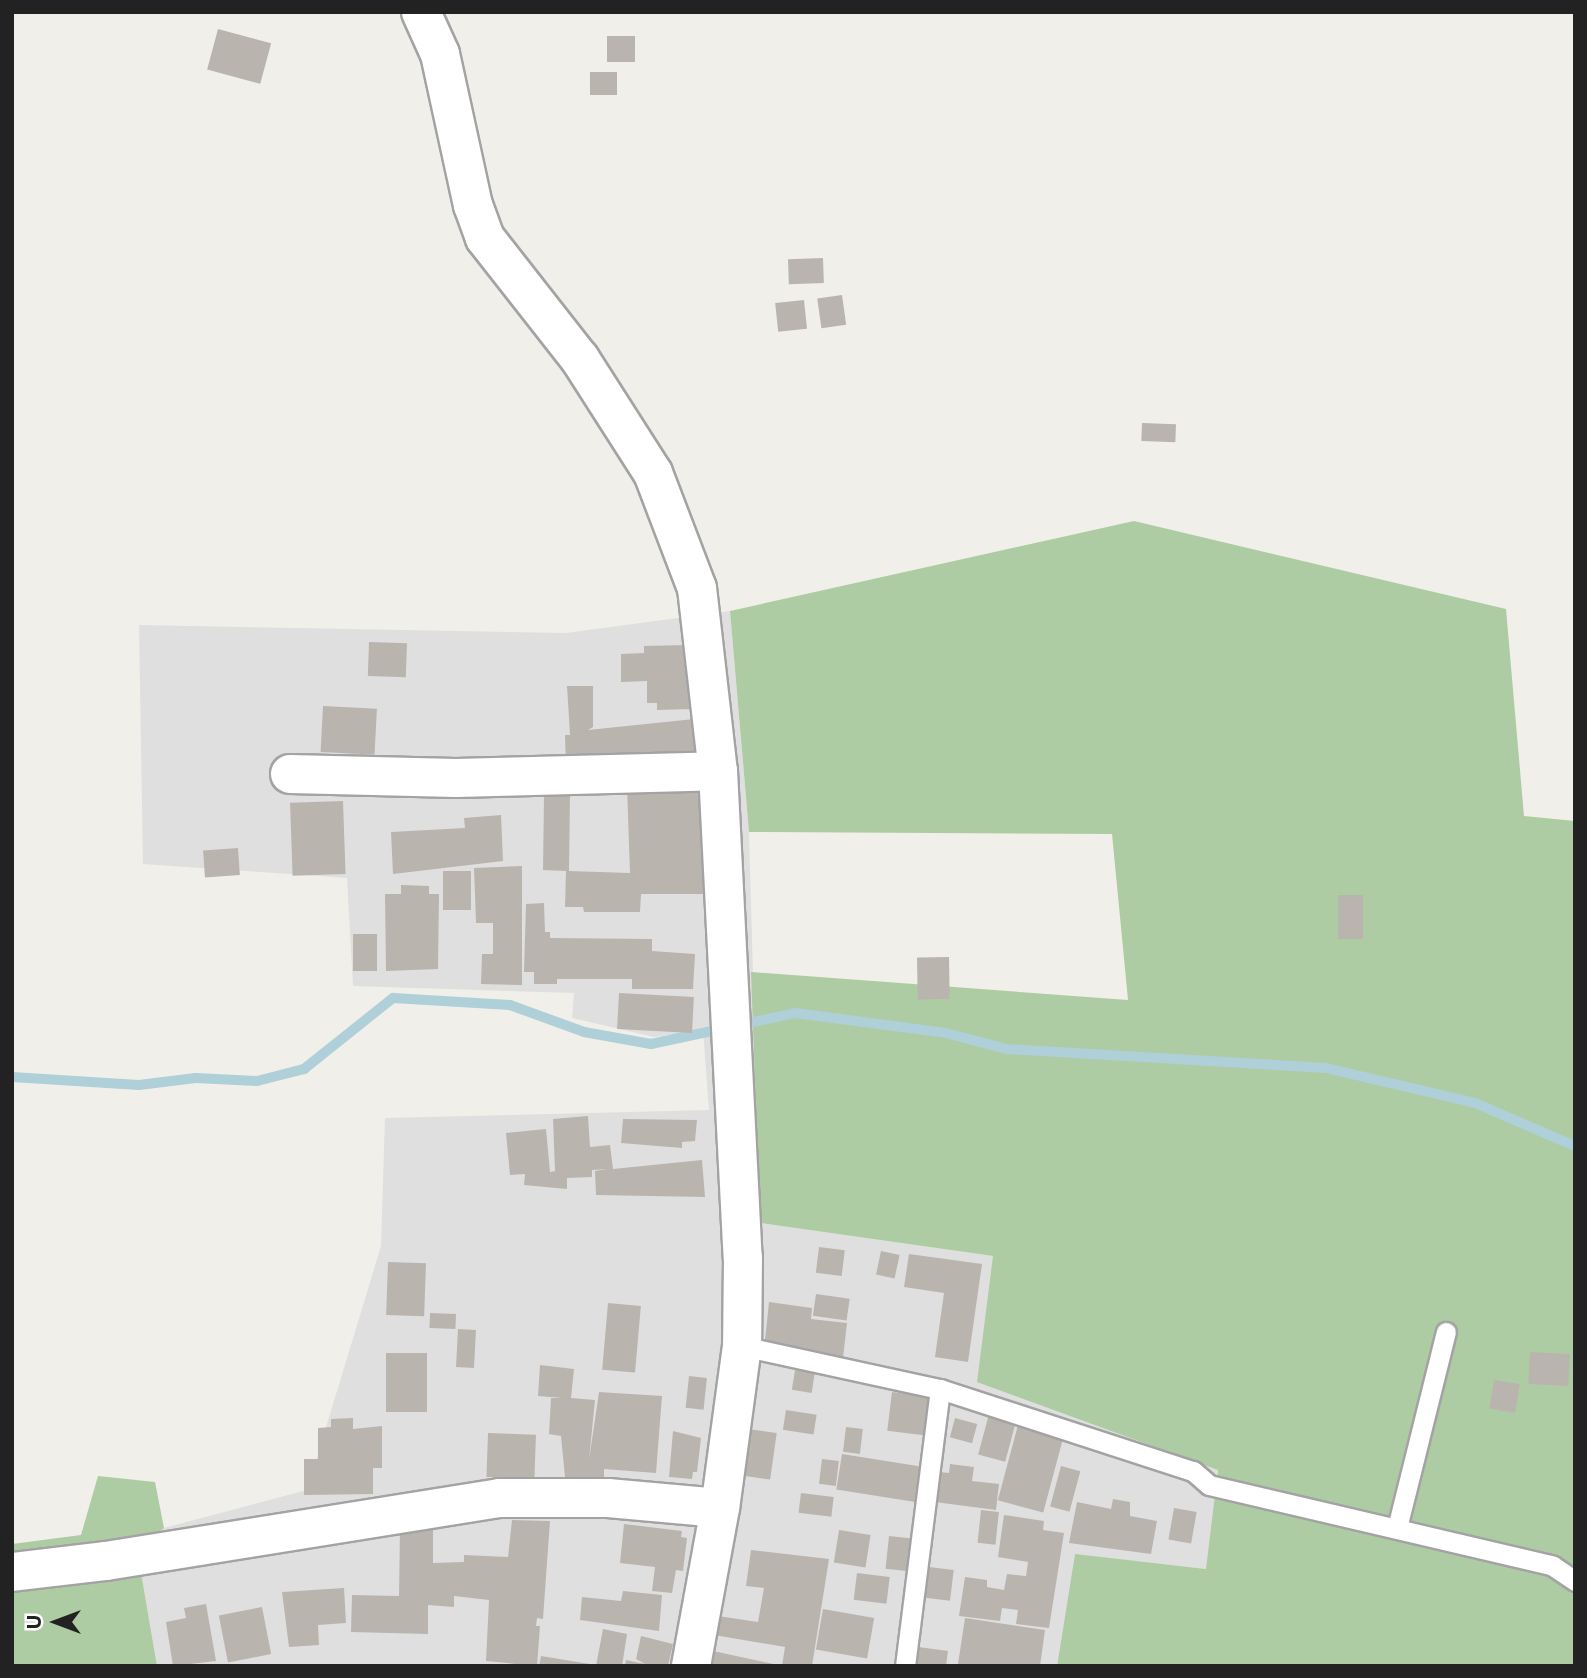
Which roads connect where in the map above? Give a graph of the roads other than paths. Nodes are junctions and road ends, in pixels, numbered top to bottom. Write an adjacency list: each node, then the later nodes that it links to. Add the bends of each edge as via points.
1 (421, 12): 2 (street, via 440,54 473,205 485,239 580,359 653,472 679,533 697,588)
2 (718, 771): 3 (street, via 456,778); 5 (street, via 743,1257)
3 (290, 774)
4 (1446, 1332): 8 (lane)
5 (741, 1346): 6 (lane); 7 (street)
6 (940, 1389): 8 (lane, via 1194,1471 1209,1485); 12 (lane)
7 (720, 1508): 9 (street, via 608,1498 500,1498); 11 (street)
8 (1397, 1528): 10 (lane, via 1553,1566)
9 (12, 1572)
10 (1575, 1581)
11 (691, 1666)
12 (905, 1666)

